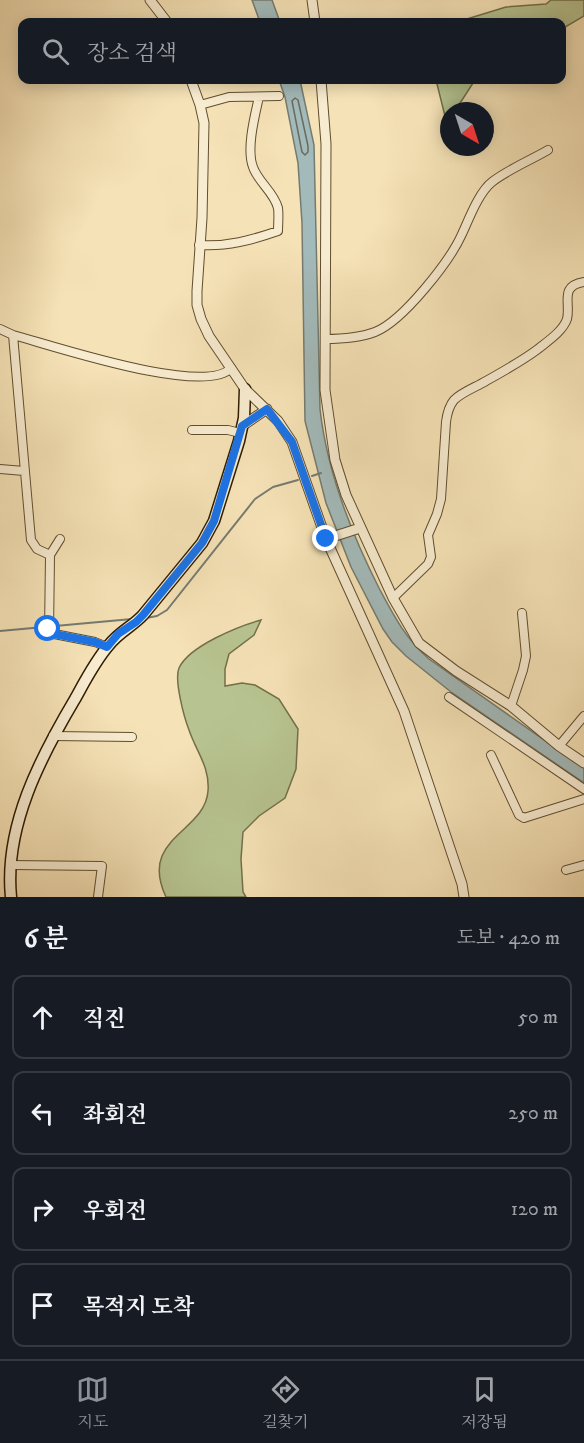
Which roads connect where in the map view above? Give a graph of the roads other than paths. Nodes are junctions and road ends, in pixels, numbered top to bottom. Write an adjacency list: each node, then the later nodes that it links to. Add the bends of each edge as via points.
1 (150, 0): 3 (street)
2 (312, 0): 4 (street)
3 (163, 18)
4 (314, 18)
5 (192, 84): 9 (street)
6 (321, 84): 15 (street, via 326,144)
7 (279, 96): 8 (street)
8 (259, 97): 9 (street, via 229,97); 11 (street, via 251,161 278,208 278,231 244,242)
9 (200, 105): 11 (street, via 204,123)
10 (548, 150): 15 (street, via 491,183 452,251 401,315 375,332)
11 (199, 245): 16 (street, via 197,305 209,336)
12 (584, 282): 27 (street, via 572,286 567,296 567,317 559,331 503,372 454,400 446,422 441,499 428,535 431,557)
13 (0, 329): 14 (street)
14 (14, 335): 16 (street, via 129,368 174,375 207,378); 22 (street)
15 (325, 339): 23 (street, via 325,390 335,460)
16 (231, 368): 17 (street)
17 (245, 389): 18 (street); 20 (main road)
18 (267, 409): 20 (street); 24 (street, via 292,442)
19 (192, 430): 20 (street)
20 (241, 430): 29 (main road, via 209,532 140,619)
21 (0, 469): 22 (street)
22 (24, 471): 26 (street, via 32,540 37,549)
23 (358, 529): 24 (street); 27 (street)
24 (329, 538): 45 (street, via 407,721)
25 (60, 539): 26 (street)
26 (50, 555): 29 (street, via 49,633)
27 (393, 598): 31 (street, via 419,643)
28 (522, 613): 31 (street, via 526,656)
29 (107, 647): 33 (main road)
30 (450, 697): 38 (street)
31 (511, 706): 35 (street)
32 (584, 716): 35 (street)
33 (53, 735): 34 (street); 41 (main road, via 33,777)
34 (132, 737)
35 (559, 746): 37 (street)
36 (490, 755): 39 (street, via 524,818)
37 (584, 763)
38 (584, 789)
39 (584, 799)
40 (584, 865): 42 (street)
41 (6, 870): 43 (main road); 44 (street, via 102,866)
42 (566, 870)
43 (11, 897)
44 (98, 897)
45 (464, 897)

